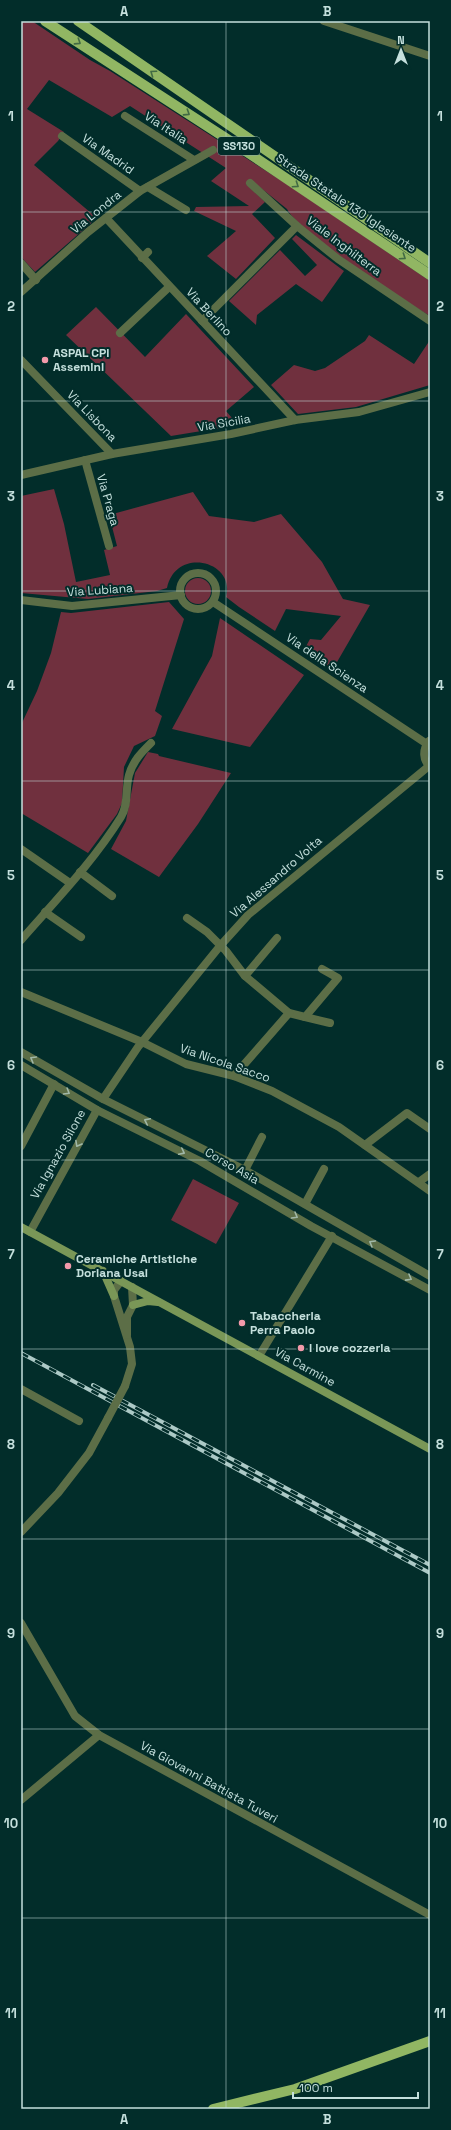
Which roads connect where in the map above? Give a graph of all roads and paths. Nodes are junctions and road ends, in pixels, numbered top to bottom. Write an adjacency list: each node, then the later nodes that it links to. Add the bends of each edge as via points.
1 (45, 21): 19 (main road, Strada Statale 130 Iglesiente / SS130, one-way to 19)
2 (78, 21): 18 (main road, Strada Statale 130 Iglesiente / SS130, one-way to 2)
3 (324, 21): 4 (street)
4 (430, 56)
5 (125, 116): 8 (street, Via Italia)
6 (62, 136): 11 (street, Via Madrid)
7 (213, 150): 8 (street, Via Londra)
8 (194, 160): 10 (street, Via Londra)
9 (250, 183): 14 (street, Viale Inghilterra)
10 (148, 186): 11 (street, Via Londra); 12 (street)
11 (140, 191): 13 (street, Via Londra)
12 (186, 210)
13 (106, 218): 16 (street, Via Berlino); 20 (street, Via Londra)
14 (297, 226): 23 (street); 24 (street, Viale Inghilterra, via 338,259)
15 (148, 252): 16 (street)
16 (142, 258): 21 (street, Via Berlino)
17 (21, 263): 20 (street)
18 (430, 263)
19 (430, 275)
20 (36, 280): 22 (street, Via Londra)
21 (169, 287): 23 (street, Via Berlino); 25 (street)
22 (21, 292)
23 (202, 321): 28 (street, Via Berlino)
24 (430, 321)
25 (120, 333)
26 (21, 360): 29 (street, Via Lisbona)
27 (430, 392): 28 (street, Via Sicilia, via 359,412)
28 (295, 420): 29 (street, Via Sicilia, via 231,434)
29 (112, 454): 30 (street, Via Sicilia)
30 (85, 460): 31 (street, Via Sicilia); 32 (street, Via Praga)
31 (21, 475)
32 (109, 546)
33 (181, 595): 34 (street, Via Lubiana, via 72,606); 35 (street, via 187,605 194,608 203,608); 35 (street, via 181,584 185,578 202,572 216,584 217,591)
34 (21, 600)
35 (213, 602): 37 (street, Via della Scienza)
36 (151, 743): 40 (street, via 136,759 129,776 122,814 103,844)
37 (428, 743): 38 (street, via 424,756)
38 (429, 767): 48 (street, Via Alessandro Volta, via 248,914)
39 (21, 850): 41 (street)
40 (80, 872): 41 (street); 42 (street)
41 (70, 883): 43 (street)
42 (112, 896)
43 (45, 912): 45 (street); 47 (street)
44 (187, 918): 48 (street, via 207,932)
45 (81, 937)
46 (277, 938): 50 (street)
47 (21, 940)
48 (220, 946): 50 (street); 55 (street, Via Alessandro Volta)
49 (322, 969): 53 (street, via 338,978)
50 (245, 976): 52 (street)
51 (21, 992): 55 (street, Via Nicola Sacco)
52 (289, 1013): 53 (street); 58 (street)
53 (305, 1017): 54 (street)
54 (330, 1023)
55 (142, 1042): 58 (street, Via Nicola Sacco, via 186,1064); 60 (street, Via Alessandro Volta)
56 (21, 1052): 60 (street, Corso Asia, one-way to 56)
57 (21, 1065): 59 (street, Corso Asia)
58 (234, 1076): 64 (street, Via Nicola Sacco, via 272,1091 339,1127)
59 (54, 1084): 61 (street, Corso Asia, one-way to 61); 65 (street)
60 (103, 1100): 66 (street, Corso Asia, one-way to 60)
61 (97, 1110): 73 (street, Via Ignazio Silone, one-way to 73); 74 (street, Corso Asia, one-way to 74, via 200,1161)
62 (430, 1129): 64 (street, via 407,1113)
63 (262, 1136): 66 (street)
64 (365, 1145): 69 (street, Via Nicola Sacco)
65 (21, 1146)
66 (245, 1170): 71 (street, Corso Asia)
67 (324, 1170): 71 (street)
68 (430, 1174): 69 (street)
69 (419, 1182): 70 (street, Via Nicola Sacco)
70 (430, 1191)
71 (305, 1204): 76 (street, Corso Asia, one-way to 71)
72 (21, 1227): 73 (main road, Via Carmine)
73 (30, 1232): 75 (main road, Via Carmine)
74 (332, 1236): 79 (street, Corso Asia, one-way to 79); 84 (street)
75 (103, 1271): 77 (main road, Via Carmine); 80 (main road)
76 (430, 1276)
77 (121, 1281): 78 (main road, Via Carmine); 80 (street, via 114,1290)
78 (132, 1287): 81 (main road, Via Carmine); 82 (street)
79 (430, 1290)
80 (114, 1296): 83 (street)
81 (162, 1302): 82 (main road, via 148,1301); 84 (main road, Via Carmine)
82 (133, 1305): 83 (street, via 128,1317)
83 (126, 1337): 88 (street, bridge, via 132,1364 125,1386 108,1418 89,1453 58,1493)
84 (259, 1356): 87 (main road, Via Carmine)
85 (21, 1389): 86 (street)
86 (79, 1421)
87 (430, 1449)
88 (21, 1532)
89 (21, 1623): 90 (street, Via Giovanni Battista Tuveri, via 75,1716)
90 (99, 1736): 91 (street); 92 (street, Via Giovanni Battista Tuveri)
91 (21, 1800)
92 (430, 1915)
93 (430, 2041): 94 (main road, via 295,2089)
94 (213, 2109)

